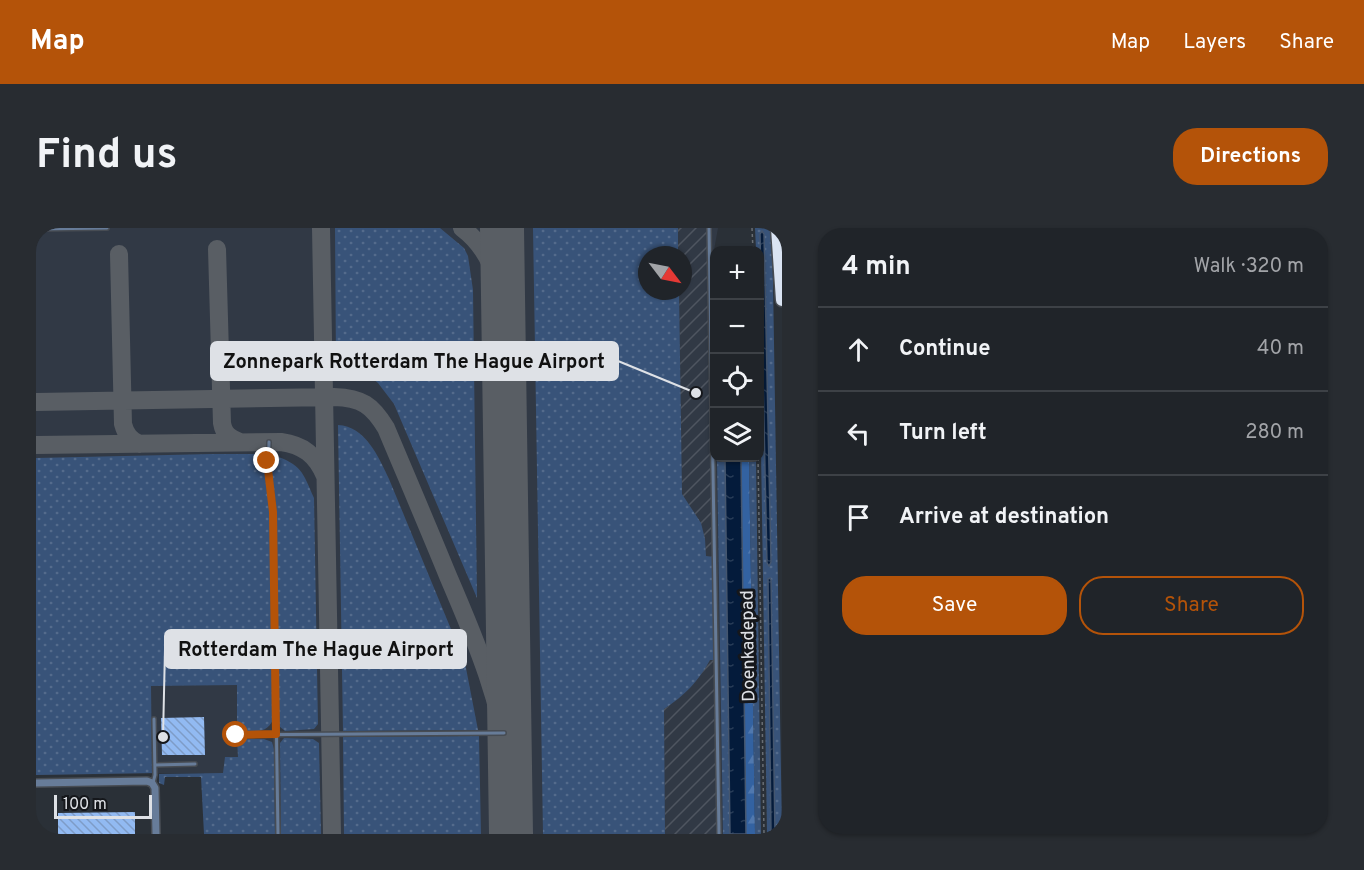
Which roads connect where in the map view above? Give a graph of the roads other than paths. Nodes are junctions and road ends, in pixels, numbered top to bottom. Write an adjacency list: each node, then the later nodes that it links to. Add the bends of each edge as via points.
1 (107, 228): 2 (lane); 5 (lane)
2 (112, 228)
3 (710, 228): 18 (lane)
4 (777, 228): 6 (highway)
5 (36, 229)
6 (782, 300)
7 (269, 442): 10 (lane)
8 (154, 719): 13 (lane)
9 (504, 733): 10 (lane)
10 (276, 734): 11 (lane); 17 (lane)
11 (236, 735)
12 (195, 764): 13 (lane)
13 (155, 765): 15 (lane)
14 (36, 783): 15 (street)
15 (152, 783): 16 (street)
16 (156, 834)
17 (278, 834)
18 (719, 834)

